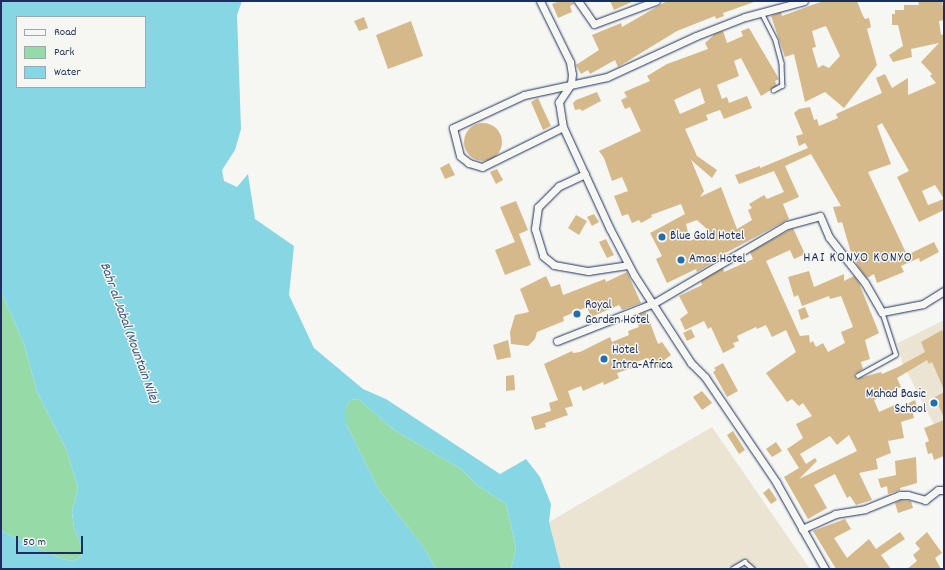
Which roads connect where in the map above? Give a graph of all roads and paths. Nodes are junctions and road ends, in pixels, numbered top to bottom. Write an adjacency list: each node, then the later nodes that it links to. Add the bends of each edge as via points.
1 (540, 1): 6 (street, via 570,62)
2 (578, 1): 3 (street, via 594,24)
3 (656, 1)
4 (804, 1): 5 (street)
5 (762, 13): 6 (street, via 696,36 608,77); 7 (lane, via 776,41 782,63 783,86)
6 (572, 84): 8 (street, via 559,102); 8 (street, via 524,95 453,128 460,156 469,163 482,167)
7 (774, 91)
8 (563, 127): 9 (street)
9 (585, 174): 10 (street); 10 (street, via 559,186 538,206 535,230 543,256 554,265 588,271)
10 (628, 265): 12 (street)
11 (944, 291): 13 (street, via 923,304)
12 (654, 303): 13 (street, via 787,225 820,216 828,237 865,283); 14 (street); 17 (street, via 691,363 705,377 776,482)
13 (882, 312): 15 (lane, via 896,354)
14 (556, 341)
15 (858, 376)
16 (944, 490): 17 (street, via 938,490 926,500 908,494 900,495 865,509 835,514)
17 (802, 529): 20 (street)
18 (733, 569): 19 (lane, via 745,562)
19 (753, 569)
20 (825, 569)

